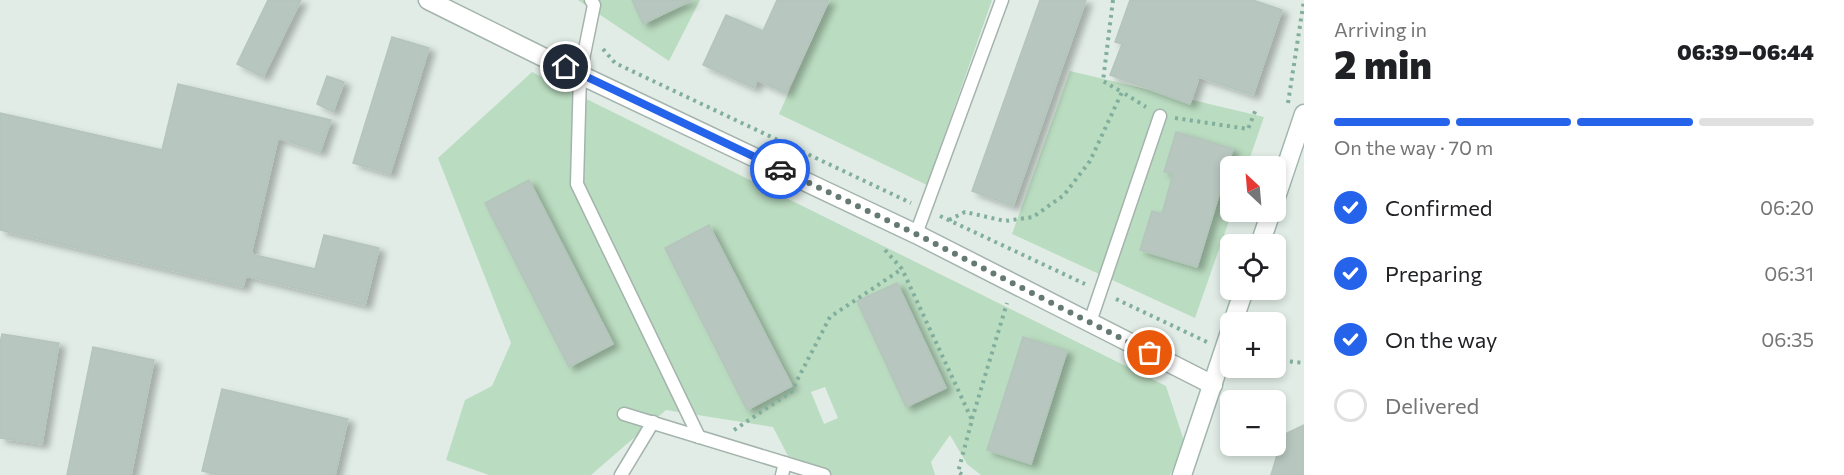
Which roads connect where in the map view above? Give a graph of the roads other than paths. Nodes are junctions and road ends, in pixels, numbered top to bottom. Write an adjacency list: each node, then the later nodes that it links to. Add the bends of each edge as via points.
1 (428, 0): 4 (street)
2 (591, 0): 4 (lane, via 594,5)
3 (1002, 0): 8 (lane)
4 (580, 74): 8 (street); 14 (lane, via 577,184)
5 (1295, 111): 7 (street)
6 (1160, 116): 9 (lane)
7 (1285, 156)
8 (916, 234): 9 (street)
9 (1090, 322): 11 (street)
10 (1220, 363): 11 (street)
11 (1213, 385): 18 (street)
12 (624, 414): 13 (lane)
13 (653, 422): 14 (lane); 16 (lane)
14 (699, 437): 15 (lane)
15 (783, 469): 17 (lane)
16 (621, 475)
17 (824, 475)
18 (1182, 475)

